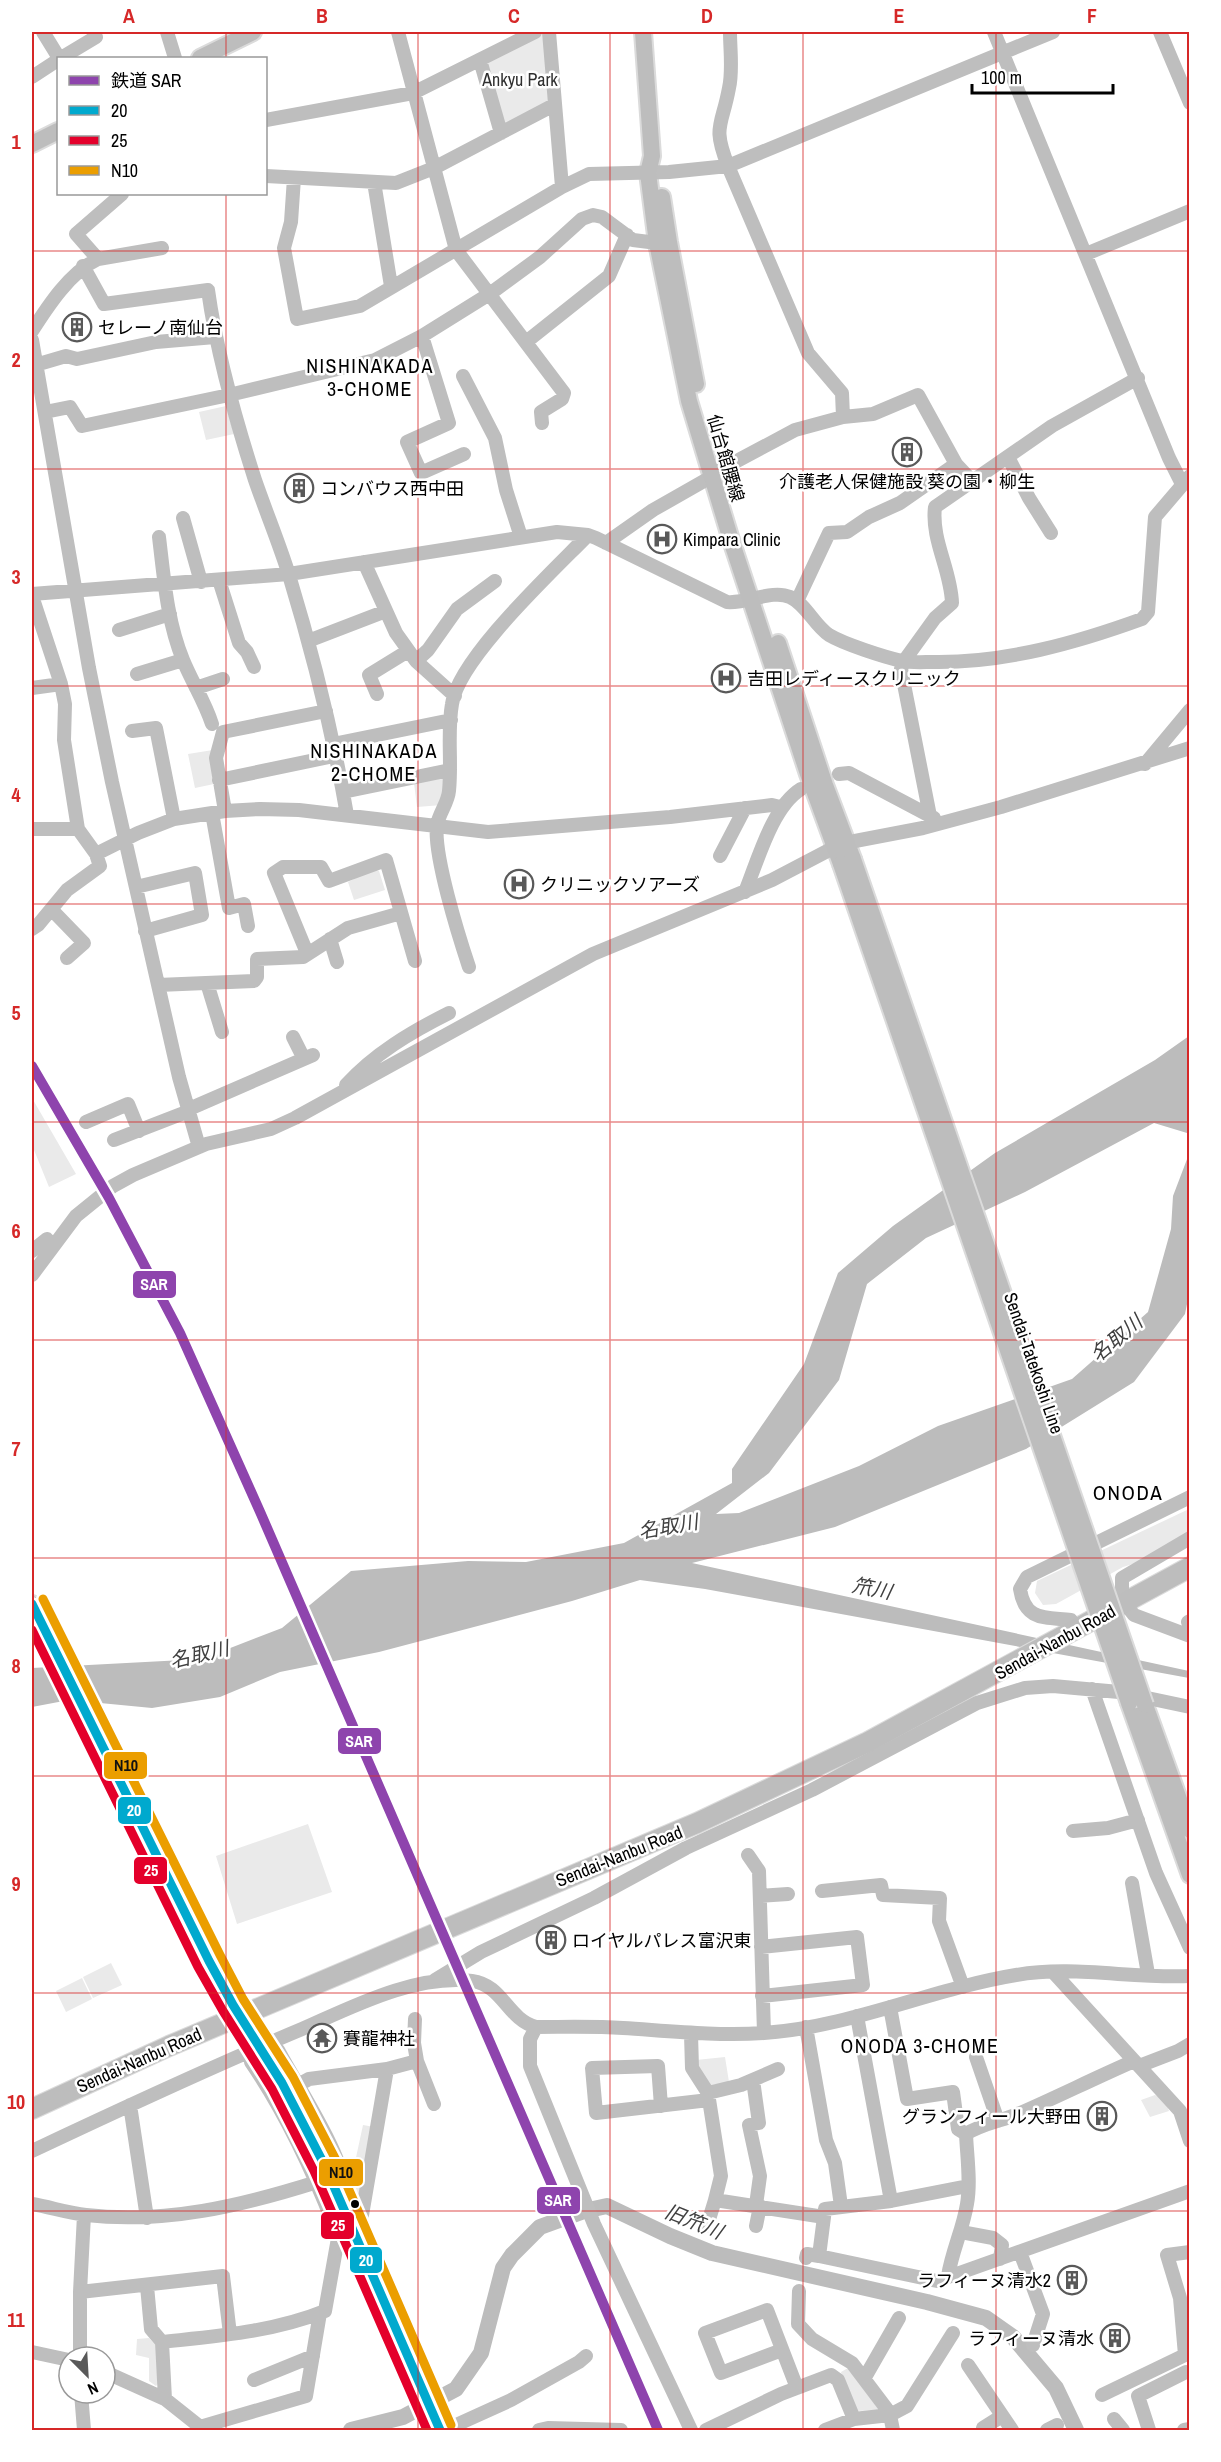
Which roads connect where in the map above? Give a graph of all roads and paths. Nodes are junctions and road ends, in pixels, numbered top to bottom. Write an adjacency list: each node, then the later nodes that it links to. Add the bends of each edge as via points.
1 (43, 32): 14 (street)
2 (93, 32): 15 (street, via 96,37)
3 (167, 32): 16 (street)
4 (253, 32): 17 (main road)
5 (398, 32): 21 (street)
6 (535, 32): 19 (street)
7 (549, 32): 23 (street)
8 (643, 32): 30 (main road, 仙台館腰線)
9 (730, 32): 28 (street, via 730,87 718,137)
10 (994, 32): 13 (street)
11 (1053, 32): 13 (street)
12 (1160, 32): 22 (street)
13 (1002, 52): 28 (street); 41 (street)
14 (58, 57)
15 (62, 57)
16 (175, 57)
17 (202, 57)
18 (57, 60): 20 (street)
19 (480, 60): 21 (street); 26 (street)
20 (32, 77)
21 (413, 93): 24 (street); 29 (street)
22 (1190, 103)
23 (554, 105): 26 (street); 34 (street)
24 (267, 120)
25 (57, 132): 27 (main road)
26 (501, 133): 29 (street)
27 (32, 144)
28 (728, 166): 30 (street); 56 (street, via 808,353 842,393)
29 (434, 168): 33 (street, via 396,183); 40 (street)
30 (653, 172): 34 (street, via 589,174); 38 (main road, 仙台館腰線); 61 (main road, 仙台館腰線)
31 (267, 176): 32 (street)
32 (294, 178): 33 (street); 44 (street, via 291,222 284,248 297,319 360,306)
33 (374, 182): 44 (street)
34 (562, 187): 40 (street)
35 (121, 195): 42 (street, via 76,234)
36 (1190, 212): 41 (street)
37 (627, 235): 38 (street, via 633,240); 45 (street, via 602,217 582,219); 50 (street, via 609,276)
38 (657, 243): 61 (main road, 仙台館腰線, via 682,372)
39 (162, 248): 42 (street)
40 (456, 250): 44 (street); 45 (street)
41 (1086, 254): 53 (street)
42 (98, 259): 43 (street)
43 (83, 266): 46 (street); 48 (street, via 104,304 208,290)
44 (391, 286)
45 (491, 293): 47 (street); 50 (street)
46 (32, 331)
47 (422, 336): 54 (street, via 375,360); 58 (street, via 449,423 407,442 422,473)
48 (215, 337): 51 (street, via 156,342 77,359 66,356); 54 (street)
49 (32, 340): 51 (street)
50 (526, 342): 57 (street, via 564,393 562,399 541,412)
51 (34, 366): 55 (street)
52 (463, 376): 68 (street, via 495,438)
53 (1138, 378): 59 (street, via 1052,426); 62 (street, via 1168,458)
54 (229, 395): 55 (street, via 82,426 70,407); 71 (street)
55 (45, 412): 76 (street)
56 (843, 417): 60 (street, via 873,414 918,395); 61 (street, via 795,430)
57 (542, 423)
58 (464, 454)
59 (1008, 457): 63 (street); 65 (street)
60 (956, 464): 63 (street); 79 (street, via 900,503 847,532 829,533)
61 (715, 473): 69 (street); 78 (main road, 仙台館腰線)
62 (1186, 480): 86 (street, via 1155,517 1148,612 1142,619 1011,656 960,662)
63 (972, 482): 86 (street, via 935,507 933,523 952,603 935,618)
64 (183, 518): 74 (street)
65 (1052, 533)
66 (588, 535): 68 (street, via 557,532); 69 (street); 94 (street, via 489,639)
67 (159, 537): 75 (street)
68 (521, 537): 70 (street)
69 (606, 543): 78 (street, via 727,602)
70 (364, 562): 71 (street); 80 (street)
71 (289, 574): 72 (street); 83 (street)
72 (219, 580): 74 (street); 87 (street, via 239,643)
73 (495, 581): 84 (street, via 457,609 428,650)
74 (201, 582): 75 (street)
75 (164, 585): 76 (street); 81 (street)
76 (76, 591): 77 (street); 118 (street)
77 (32, 595): 90 (street)
78 (757, 599): 79 (street, via 776,595); 119 (main road, 仙台館腰線, via 789,718)
79 (797, 601): 86 (street, via 829,634)
80 (386, 611): 83 (street); 84 (street)
81 (170, 614): 82 (street); 85 (street)
82 (119, 630)
83 (308, 641): 96 (street)
84 (412, 656): 93 (street, via 369,675); 94 (street)
85 (183, 660): 88 (street); 92 (street)
86 (904, 661): 112 (street, via 901,669)
87 (254, 667)
88 (137, 674)
89 (223, 678): 92 (street)
90 (61, 684): 91 (street); 117 (street, via 64,740)
91 (32, 688)
92 (196, 688): 98 (street)
93 (377, 694)
94 (454, 696): 97 (street)
95 (1190, 710): 102 (street)
96 (326, 711): 101 (street); 105 (street, via 223,732 216,758)
97 (451, 720): 101 (street); 103 (street)
98 (212, 724)
99 (132, 732): 113 (street, via 156,728)
100 (1190, 748): 102 (street)
101 (333, 750): 105 (street); 107 (street)
102 (1144, 764): 114 (street)
103 (450, 770): 107 (street); 115 (street, via 449,794)
104 (839, 774): 112 (street, via 849,773)
105 (219, 780): 110 (street)
106 (801, 789): 108 (street)
107 (343, 792): 111 (street)
108 (780, 807): 109 (street); 124 (street)
109 (745, 808): 115 (street, via 488,832); 121 (street)
110 (218, 812): 111 (street, via 260,808); 113 (street); 127 (street, via 230,908 244,904)
111 (347, 815): 115 (street)
112 (930, 816): 114 (street)
113 (174, 819): 118 (street)
114 (945, 823): 119 (street)
115 (437, 825): 135 (street, via 438,849)
116 (32, 829): 117 (street)
117 (78, 829): 120 (street)
118 (125, 839): 120 (street); 123 (street)
119 (841, 845): 122 (main road, 仙台館腰線); 124 (street)
120 (96, 854): 125 (street, via 100,866 67,890)
121 (720, 856)
122 (847, 862): 159 (main road, Sendai-Tatekoshi Line, bridge)
123 (136, 887): 129 (street); 129 (street, via 195,873 202,915)
124 (744, 892): 141 (street, via 593,954)
125 (52, 910): 128 (street); 132 (street, via 84,943)
126 (401, 913): 130 (street, via 348,928); 131 (street, via 386,860 329,881 321,867 284,867 274,873); 133 (street)
127 (248, 926)
128 (32, 929)
129 (145, 932): 137 (street)
130 (330, 939): 131 (street); 134 (street)
131 (307, 953): 136 (street, via 303,957 257,959 254,981)
132 (68, 958)
133 (415, 961)
134 (337, 962)
135 (469, 967)
136 (207, 983): 137 (street); 139 (street)
137 (158, 985): 142 (street)
138 (449, 1013): 141 (street, via 362,1067)
139 (222, 1032)
140 (293, 1037): 142 (street, via 308,1057)
141 (338, 1094): 146 (street, via 271,1129)
142 (189, 1110): 144 (street); 146 (street)
143 (86, 1122): 144 (street, via 128,1104)
144 (139, 1131): 145 (street)
145 (114, 1140)
146 (199, 1147): 149 (street, via 133,1174 93,1200 76,1216)
147 (47, 1239): 148 (street)
148 (32, 1251)
149 (32, 1275)
150 (1190, 1497): 156 (street, via 1027,1577 1020,1589 1028,1612)
151 (1190, 1538): 153 (street, via 1122,1578)
152 (1190, 1568): 156 (highway, Sendai-Nanbu Road)
153 (1122, 1596)
154 (32, 1604): 185 (main road, bridge, via 219,1980)
155 (1130, 1610): 157 (street, via 1134,1615)
156 (1076, 1624): 200 (highway, Sendai-Nanbu Road, via 990,1677 868,1742 697,1823 169,2046)
157 (1189, 1627)
158 (1092, 1689): 160 (street); 161 (street); 175 (street, via 1025,1688 977,1702 812,1790 686,1848 481,1952)
159 (1137, 1704): 162 (main road, Sendai-Tatekoshi Line); 165 (main road, Sendai-Tatekoshi Line)
160 (1190, 1707)
161 (1138, 1820): 163 (street); 171 (street, via 1156,1873)
162 (1190, 1830)
163 (1080, 1834)
164 (748, 1855): 169 (street, via 759,1871)
165 (1190, 1875)
166 (1132, 1883): 173 (street)
167 (822, 1891): 176 (street, via 881,1885 883,1895 940,1898 939,1921)
168 (788, 1894): 169 (street)
169 (760, 1896): 170 (street)
170 (761, 1947): 177 (street); 177 (street, via 857,1937 862,1985)
171 (1190, 1948)
172 (1053, 1973): 173 (street); 176 (street, via 1018,1974); 191 (street)
173 (1148, 1974): 174 (street)
174 (1190, 1976)
175 (430, 1983): 181 (street, via 481,1983 493,1988 516,2017); 185 (street, via 383,1995)
176 (963, 1987): 178 (street)
177 (762, 1996): 183 (street)
178 (890, 2007): 179 (street); 202 (street, via 908,2099 953,2092 958,2129)
179 (857, 2016): 182 (street); 210 (street)
180 (415, 2019): 189 (street)
181 (536, 2027): 184 (street, via 620,2027); 262 (street, via 530,2039 530,2066 594,2224)
182 (806, 2027): 183 (street); 213 (street)
183 (764, 2033): 184 (street)
184 (691, 2034): 196 (street, via 692,2068)
185 (257, 2044): 198 (street); 207 (main road, via 300,2115)
186 (1190, 2044): 191 (street)
187 (278, 2050): 195 (street)
188 (976, 2057): 201 (street)
189 (417, 2061): 192 (street); 197 (street)
190 (251, 2062): 205 (street, via 268,2086)
191 (1137, 2064): 201 (street); 203 (street, via 1180,2111)
192 (387, 2069): 195 (street, via 309,2079); 217 (street, via 362,2215)
193 (778, 2069): 194 (street)
194 (753, 2080): 196 (street); 212 (street, via 759,2124 749,2125 760,2176)
195 (298, 2085): 207 (street, via 344,2174 343,2186)
196 (708, 2097): 199 (street); 209 (street, via 721,2176)
197 (434, 2104)
198 (130, 2105): 204 (street); 216 (street)
199 (661, 2106): 199 (street, via 596,2113 592,2068 658,2066)
200 (32, 2109)
201 (998, 2121): 202 (street)
202 (966, 2134): 206 (street)
203 (1190, 2141)
204 (32, 2151)
205 (317, 2182): 216 (street, via 231,2207); 217 (street, via 333,2223)
206 (968, 2186): 210 (street); 220 (street)
207 (335, 2189): 217 (main road)
208 (1190, 2192): 221 (street)
209 (715, 2200): 212 (street); 218 (street)
210 (891, 2201): 213 (street)
211 (32, 2204): 214 (street)
212 (758, 2205): 215 (street); 219 (street)
213 (841, 2206): 215 (street, via 825,2209)
214 (84, 2215): 216 (street); 227 (street)
215 (824, 2217): 224 (street, via 812,2257 937,2281)
216 (147, 2218)
217 (345, 2224): 228 (street, via 325,2311); 255 (main road)
218 (707, 2226)
219 (756, 2226)
220 (961, 2232): 223 (street, via 993,2238 1002,2245); 224 (street)
221 (1020, 2252): 223 (street); 234 (street, via 1043,2314)
222 (1190, 2252): 237 (street, via 1167,2255 1180,2298)
223 (1000, 2259): 224 (street)
224 (948, 2276)
225 (147, 2286): 227 (street); 231 (street, via 223,2276); 232 (street, via 151,2329)
226 (799, 2291): 244 (street, via 798,2324 812,2339 852,2363)
227 (80, 2292): 233 (street)
228 (320, 2313): 231 (street, via 291,2324); 238 (street)
229 (898, 2318): 244 (street)
230 (953, 2332): 251 (street, via 907,2406)
231 (230, 2334): 232 (street)
232 (162, 2342): 249 (street)
233 (80, 2345)
234 (1033, 2345)
235 (782, 2350): 235 (street, via 766,2310 705,2332 721,2373); 247 (street)
236 (32, 2352): 240 (street)
237 (1187, 2354): 242 (street); 248 (street)
238 (313, 2356): 245 (street); 257 (street, via 306,2396)
239 (586, 2356): 255 (street, via 511,2400)
240 (57, 2357)
241 (968, 2365): 252 (street)
242 (1186, 2372): 246 (street); 268 (street, via 1138,2396)
243 (117, 2378): 249 (street)
244 (864, 2379): 251 (street)
245 (254, 2380)
246 (1190, 2386)
247 (797, 2388): 253 (street, via 831,2375 838,2380); 263 (street)
248 (1102, 2395)
249 (165, 2400): 257 (street)
250 (82, 2405): 259 (street)
251 (890, 2415): 253 (street); 265 (street)
252 (1002, 2416): 256 (street); 266 (street)
253 (854, 2419): 264 (street)
254 (1114, 2419): 267 (street)
255 (440, 2428)
256 (983, 2428)
257 (202, 2429)
258 (1190, 2429): 269 (street)
259 (84, 2430)
260 (539, 2430): 261 (street)
261 (621, 2430)
262 (691, 2430)
263 (706, 2430)
264 (825, 2430)
265 (893, 2430)
266 (1012, 2430)
267 (1123, 2430)
268 (1149, 2430)
269 (1184, 2430)

